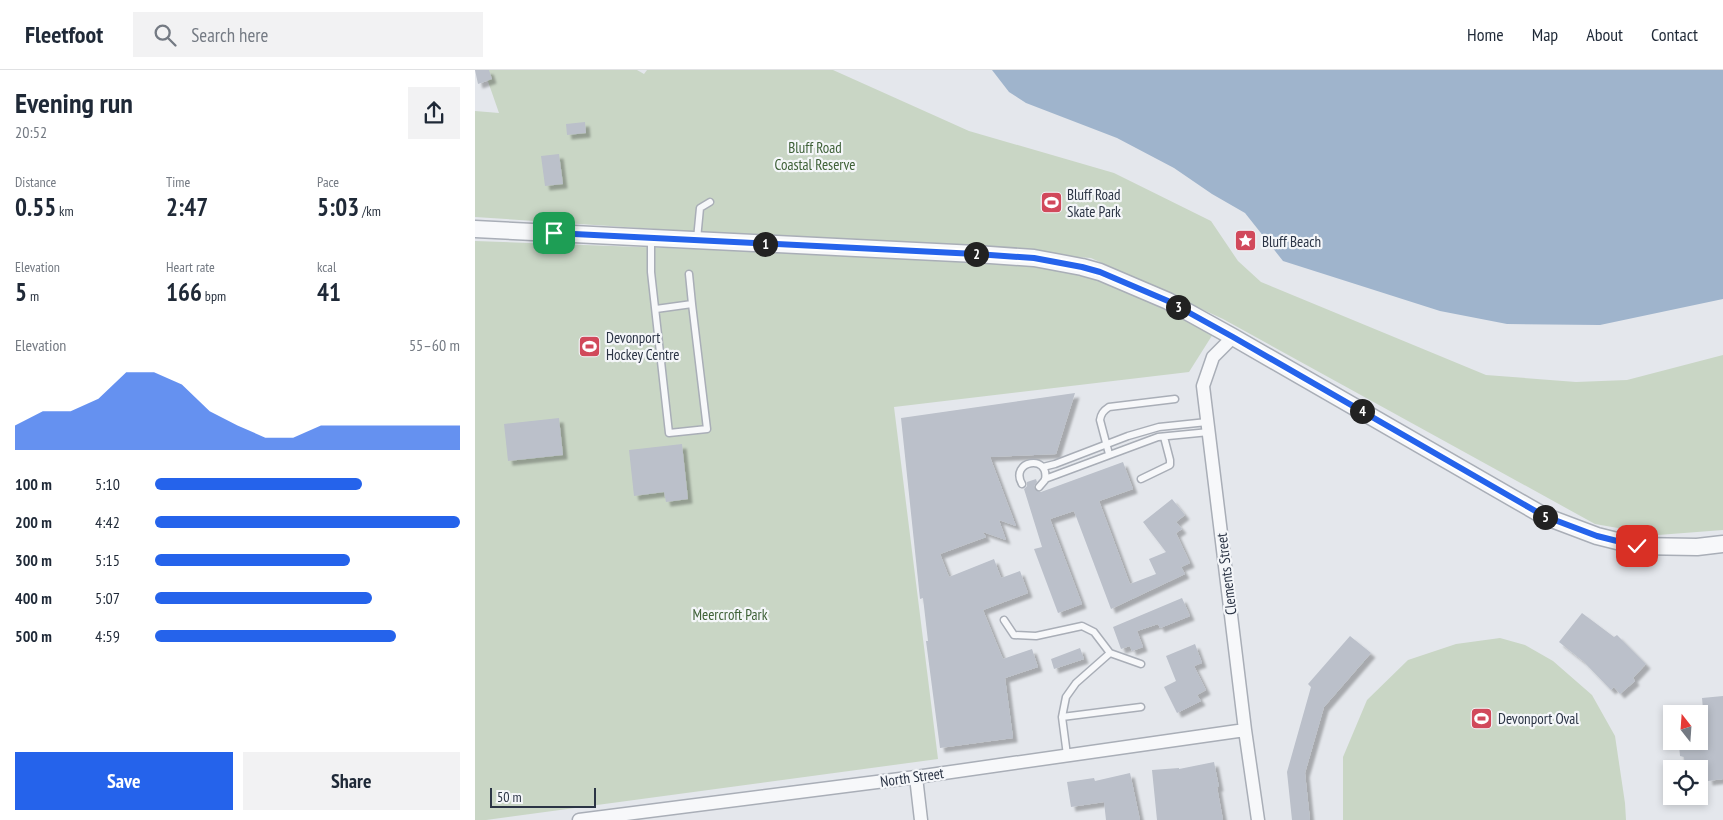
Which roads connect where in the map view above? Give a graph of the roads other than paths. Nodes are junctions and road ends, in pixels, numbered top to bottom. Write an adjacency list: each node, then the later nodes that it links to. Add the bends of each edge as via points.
1 (710, 202): 4 (lane, via 700,208)
2 (475, 229): 3 (street)
3 (651, 238): 4 (street); 7 (lane)
4 (697, 240): 8 (street, via 1034,258 1100,272 1168,301)
5 (689, 274): 6 (lane)
6 (692, 304): 7 (lane); 7 (lane, via 707,429 669,433)
7 (655, 309)
8 (1233, 337): 10 (street, Clements Street, via 1213,357 1203,386); 19 (street, via 1544,516 1597,536 1637,546)
9 (1175, 399): 12 (lane, via 1104,410 1100,420)
10 (1208, 427): 11 (lane); 12 (lane, via 1159,428); 25 (street, Clements Street)
11 (1164, 436): 13 (lane); 16 (lane, via 1169,465)
12 (1107, 444): 13 (lane); 14 (lane)
13 (1109, 454): 15 (lane)
14 (1043, 467): 15 (lane); 17 (lane, via 1035,463 1026,464 1019,475)
15 (1045, 479): 18 (lane)
16 (1141, 479)
17 (1022, 484)
18 (1039, 487)
19 (1723, 544)
20 (1004, 620): 21 (lane, via 1014,635 1036,636 1082,626 1094,632)
21 (1110, 653): 22 (lane); 24 (lane, via 1076,683 1066,698)
22 (1141, 664)
23 (1141, 707): 24 (lane)
24 (1062, 717): 26 (lane)
25 (1245, 730): 26 (street, North Street); 30 (street, Clements Street)
26 (1067, 755): 27 (street, North Street)
27 (916, 777): 28 (street, North Street); 29 (street)
28 (579, 820)
29 (921, 820)
30 (1258, 820)

